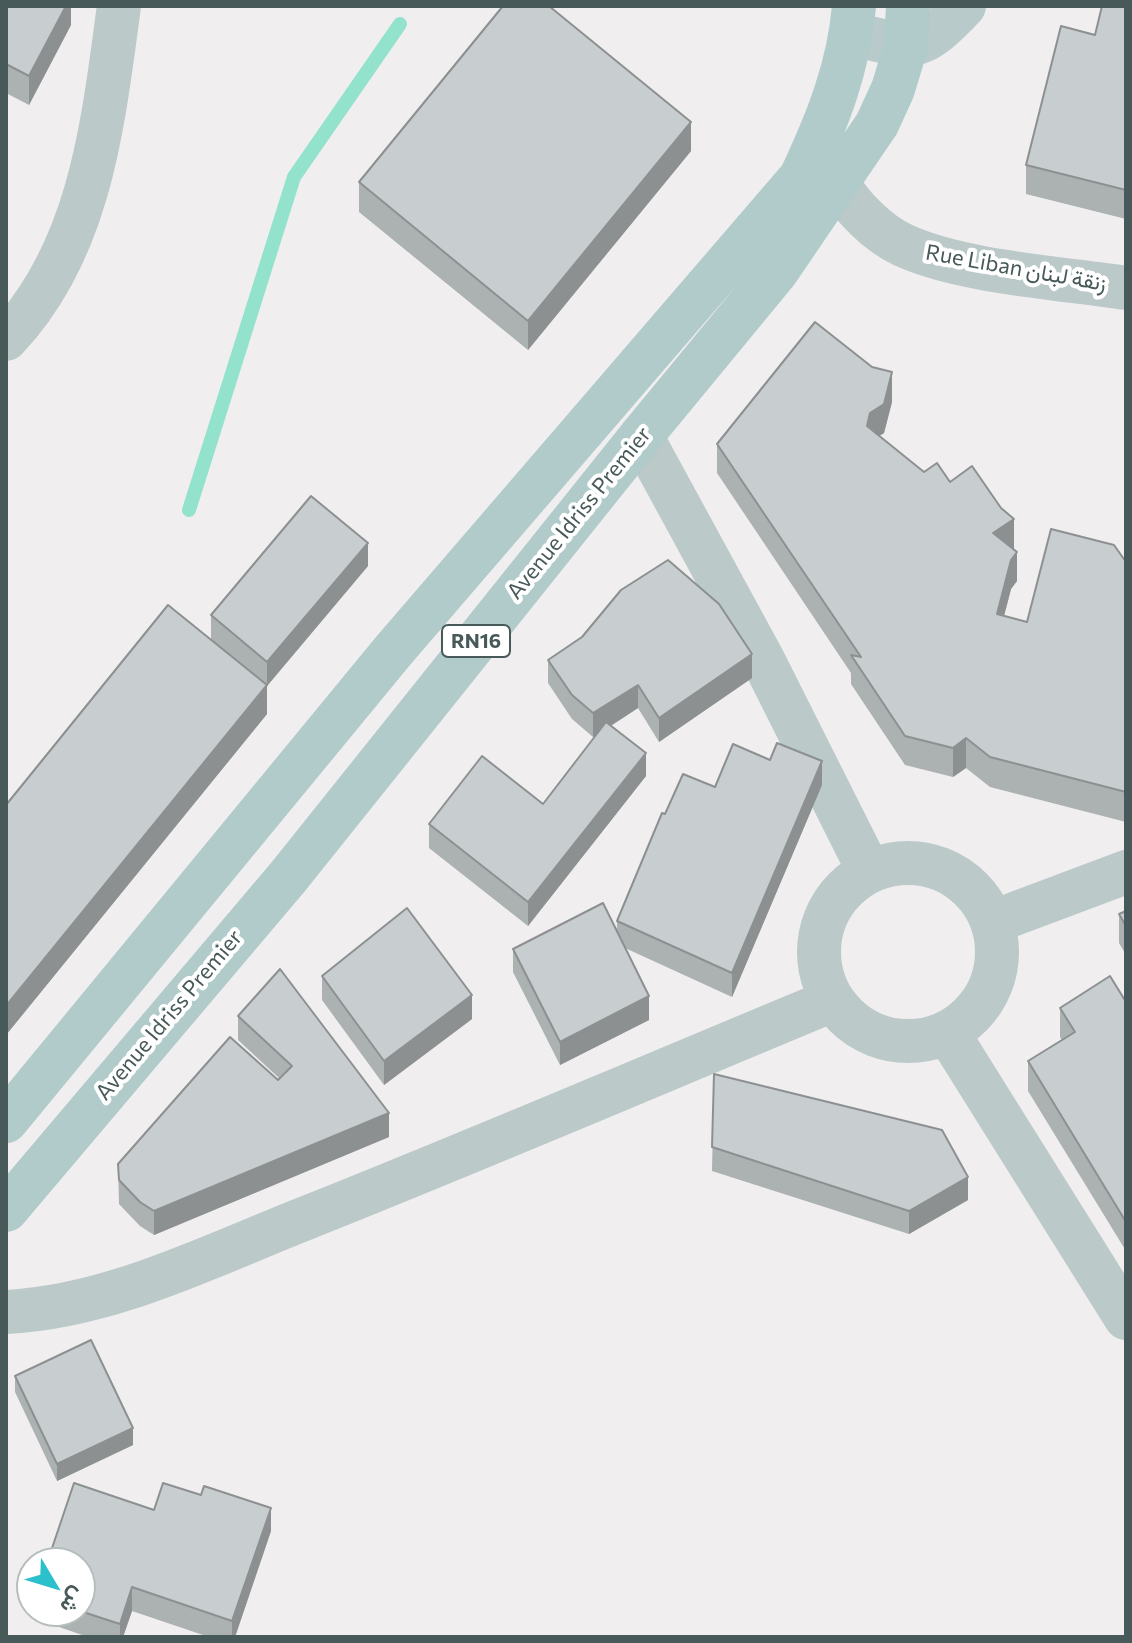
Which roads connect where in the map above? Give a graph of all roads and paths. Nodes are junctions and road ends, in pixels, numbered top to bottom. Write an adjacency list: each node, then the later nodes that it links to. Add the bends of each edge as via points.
1 (119, 6): 7 (street, via 85,203 45,286)
2 (964, 6): 4 (street, via 917,46)
3 (853, 20): 4 (street); 14 (main road, RN16, via 831,114 801,177 393,651)
4 (907, 26): 5 (main road, Avenue Idriss Premier / RN16, via 893,89 877,124)
5 (837, 182): 6 (street, Rue Liban زنقة لبنان, via 846,198 900,244 941,259); 8 (main road, Avenue Idriss Premier / RN16, via 777,271)
6 (1126, 288)
7 (6, 339)
8 (641, 436): 9 (street, via 762,658); 15 (main road, Avenue Idriss Premier / RN16, via 288,877)
9 (869, 871): 11 (street, via 898,863 928,864 956,875 979,895); 12 (street, via 845,889 828,913 819,942 821,972)
10 (1126, 872): 11 (street)
11 (993, 922): 13 (street, via 997,947 990,985 968,1017)
12 (833, 1000): 13 (street, via 850,1019 884,1037 923,1040); 16 (street, via 187,1265 98,1296)
13 (947, 1032): 17 (street)
14 (6, 1121)
15 (6, 1210)
16 (6, 1312)
17 (1126, 1318)

